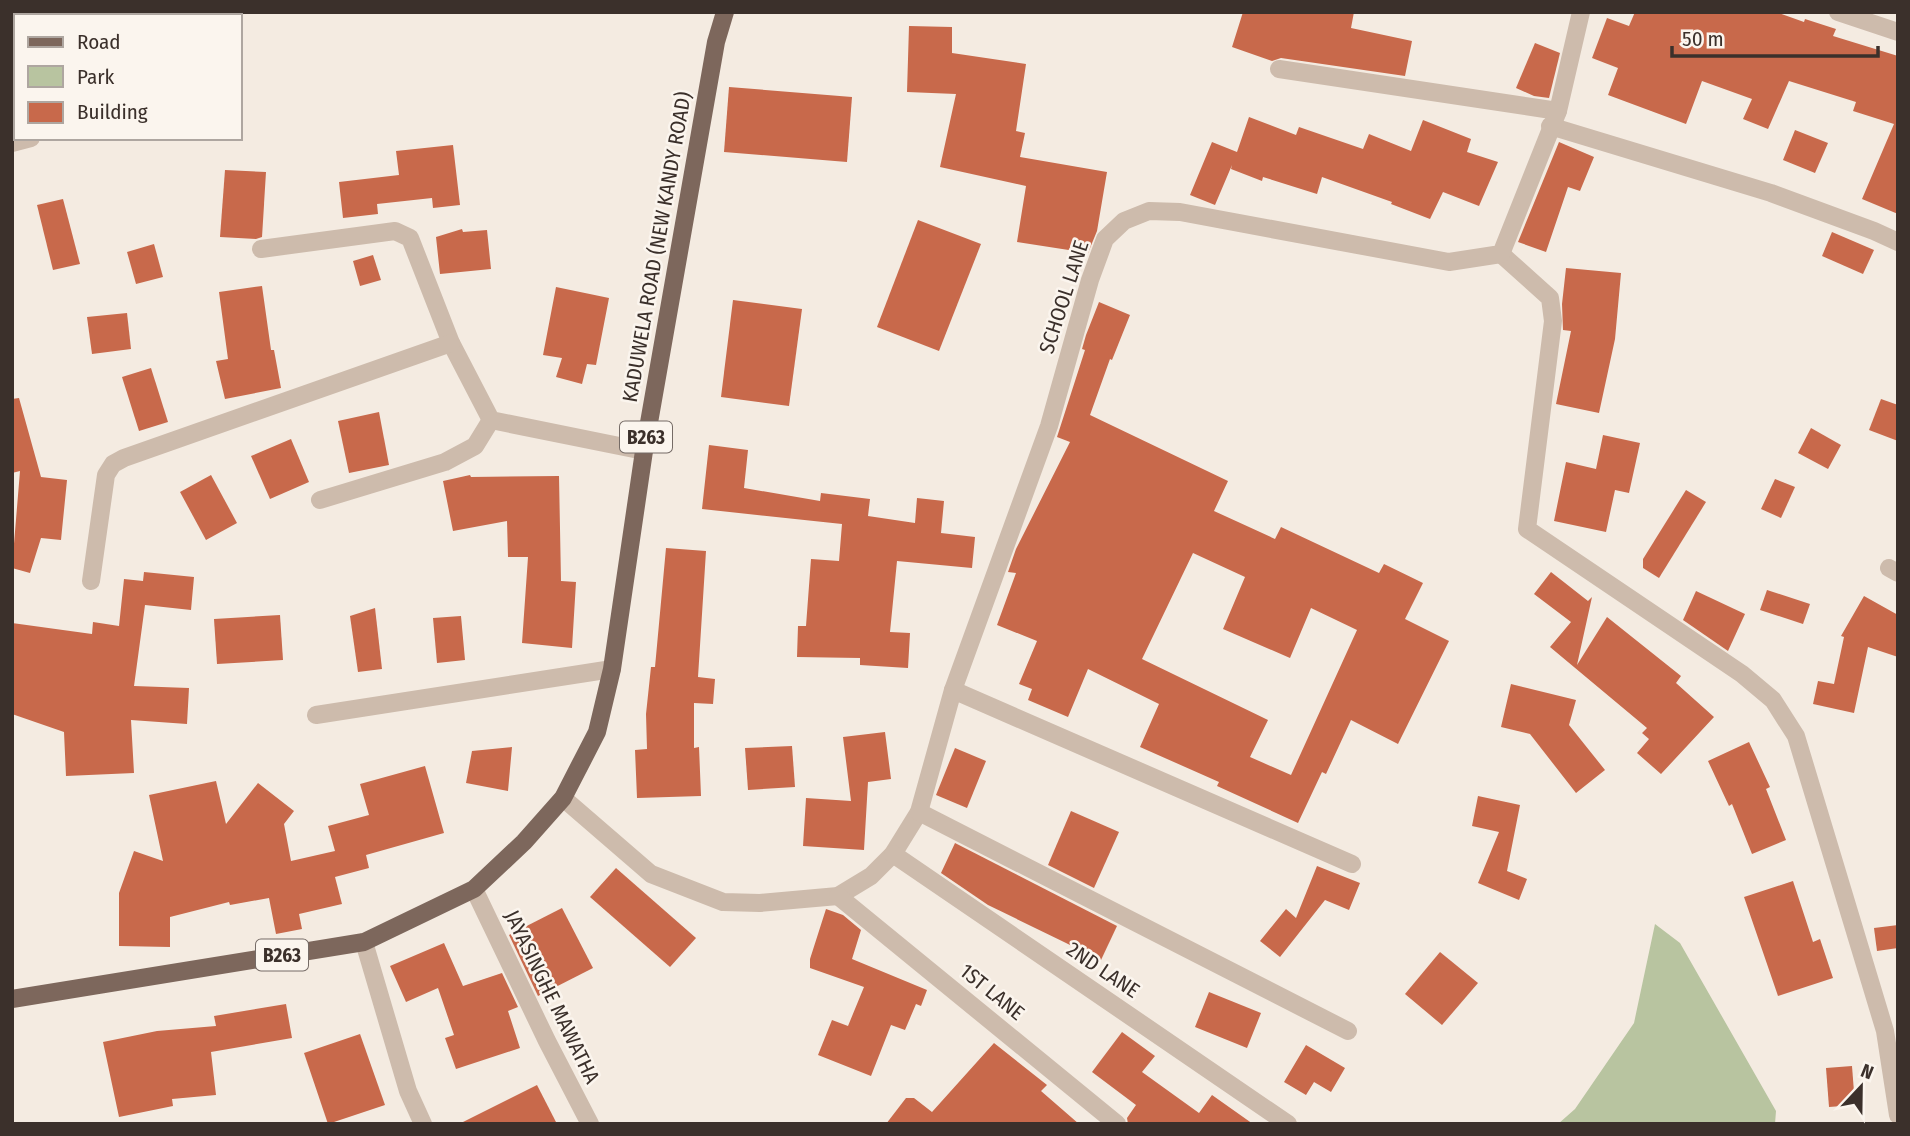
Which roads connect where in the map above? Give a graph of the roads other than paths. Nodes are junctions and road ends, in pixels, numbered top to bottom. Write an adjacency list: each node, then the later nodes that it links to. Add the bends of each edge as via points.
1 (725, 12): 12 (main road, KADUWELA ROAD (NEW KANDY ROAD) / B263)
2 (1581, 12): 6 (street)
3 (1838, 12): 4 (street)
4 (1898, 32)
5 (1279, 69): 6 (street)
6 (1554, 118): 7 (street, via 1874,230); 9 (street)
7 (1898, 243)
8 (261, 249): 10 (street, via 396,231 410,238)
9 (1501, 254): 16 (street, SCHOOL LANE, via 1449,262 1180,212 1149,211 1124,221 1105,239 1049,426); 27 (street, via 1550,298 1553,321 1527,528 1742,674 1773,700 1796,736 1885,1031)
10 (451, 343): 11 (street); 14 (street, via 113,464 106,475)
11 (491, 420): 12 (street); 13 (street, via 475,446 444,462)
12 (644, 451): 15 (main road, KADUWELA ROAD (NEW KANDY ROAD) / B263)
13 (320, 500)
14 (91, 581)
15 (612, 669): 17 (street); 18 (main road, KADUWELA ROAD (NEW KANDY ROAD) / B263, via 597,733)
16 (953, 690): 19 (street, SCHOOL LANE); 21 (street)
17 (316, 715)
18 (563, 799): 22 (main road, KADUWELA ROAD (NEW KANDY ROAD) / B263); 23 (street, SCHOOL LANE, via 652,874 723,902)
19 (919, 812): 20 (street, SCHOOL LANE); 26 (street)
20 (893, 853): 23 (street, SCHOOL LANE, via 871,876); 31 (street, 2ND LANE)
21 (1352, 864)
22 (474, 889): 24 (main road, KADUWELA ROAD (NEW KANDY ROAD) / B263); 29 (street, JAYASINGHE MAWATHA)
23 (838, 896): 30 (street, 1ST LANE)
24 (364, 942): 25 (main road, KADUWELA ROAD (NEW KANDY ROAD) / B263); 28 (street, via 408,1091)
25 (12, 999)
26 (1348, 1031)
27 (1898, 1115)
28 (423, 1124)
29 (590, 1124)
30 (1116, 1124)
31 (1288, 1124)

